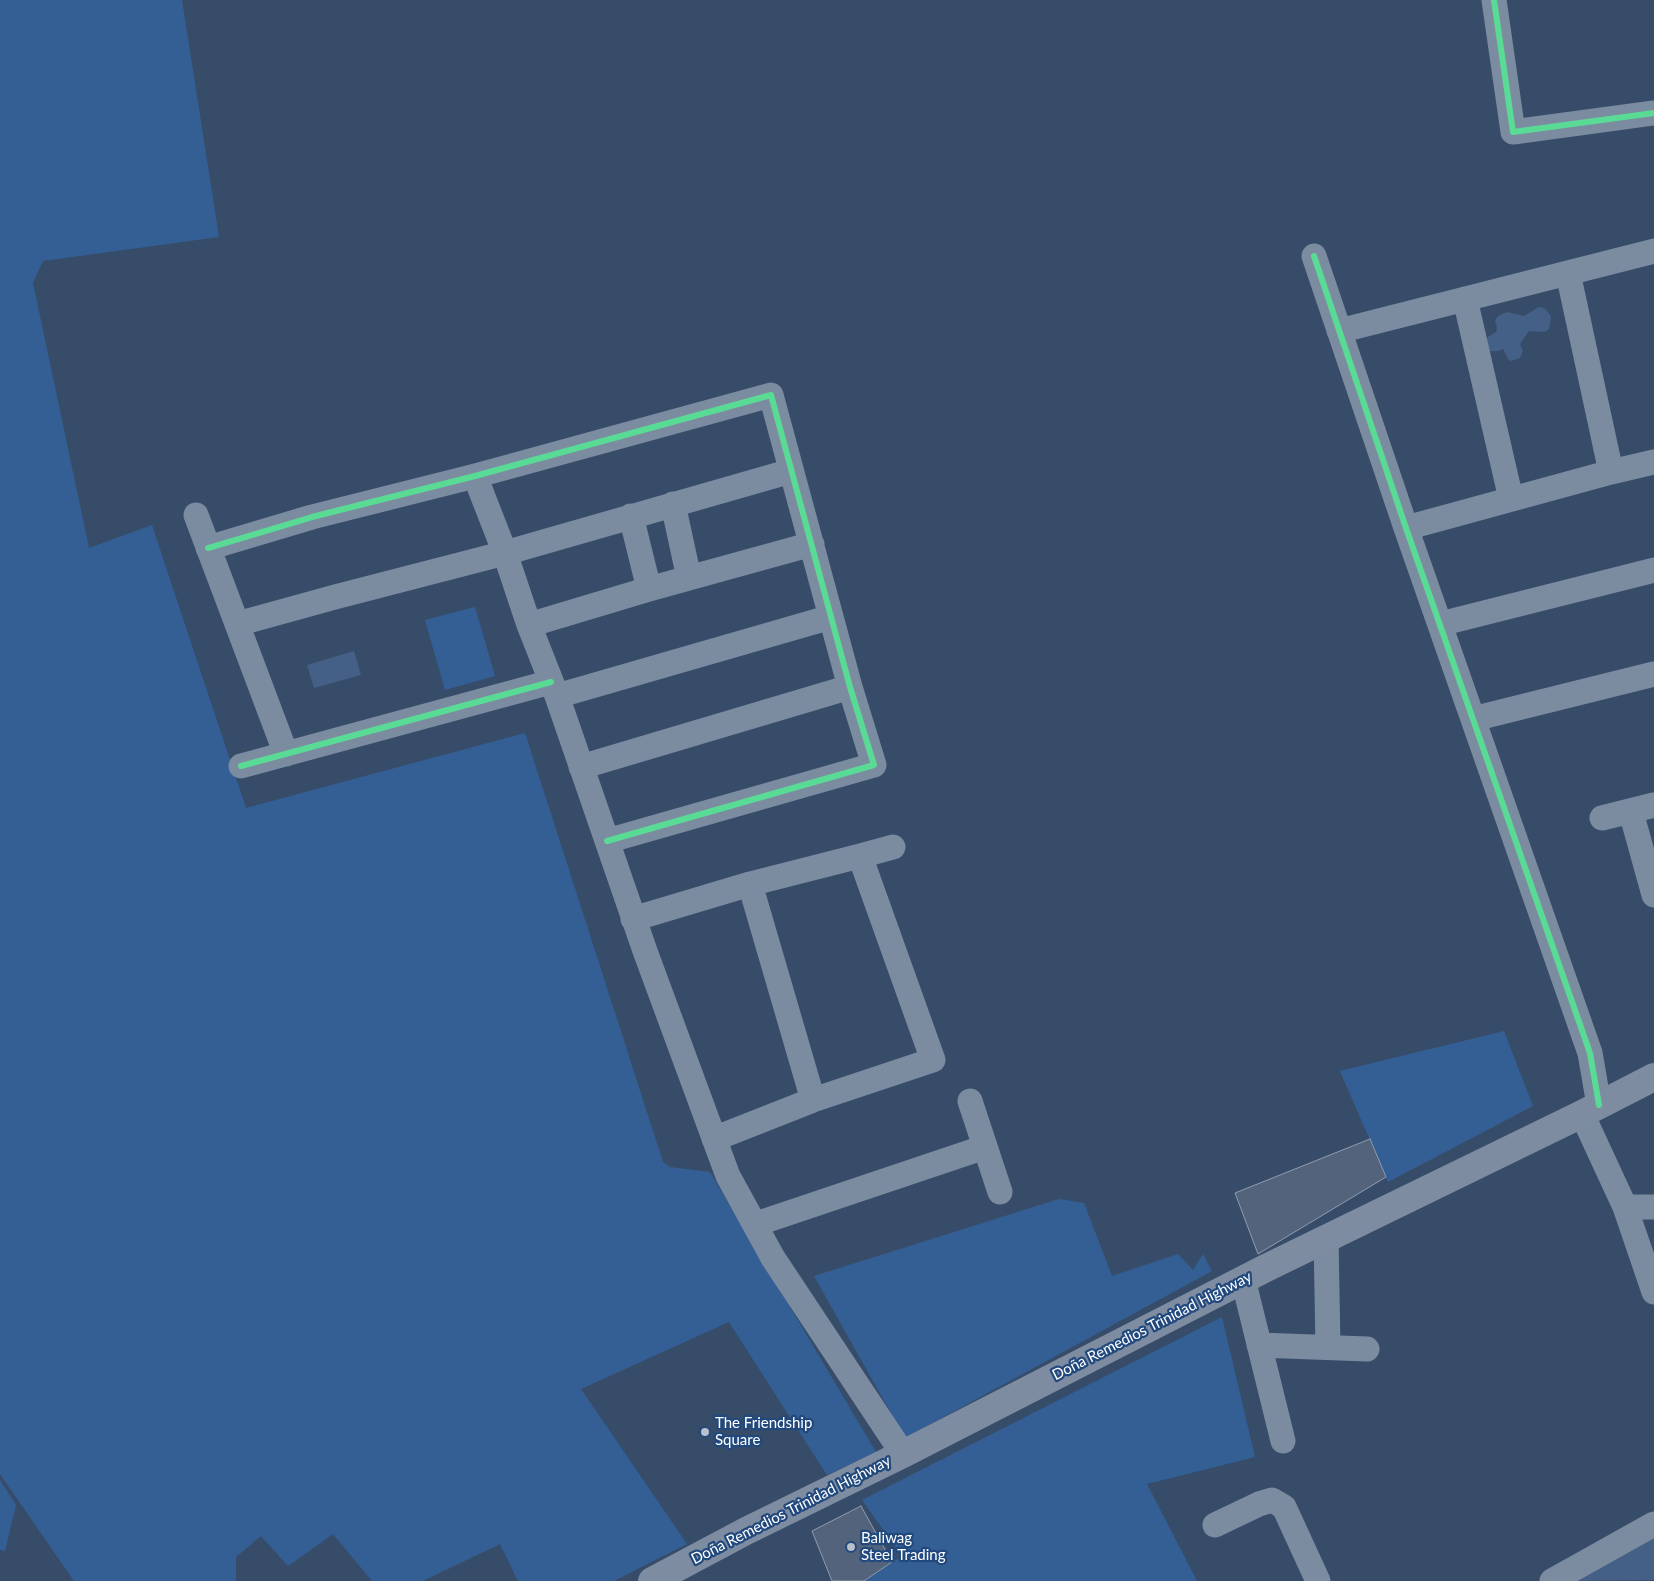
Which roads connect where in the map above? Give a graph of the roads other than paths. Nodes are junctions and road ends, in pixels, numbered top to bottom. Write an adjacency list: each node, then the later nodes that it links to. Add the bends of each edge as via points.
1 (1494, 0): 2 (street, via 1513,132)
2 (1654, 113)
3 (1654, 251): 5 (street)
4 (1314, 256): 7 (street)
5 (1568, 273): 6 (street); 10 (street)
6 (1465, 298): 7 (street); 12 (street)
7 (1339, 331): 16 (street)
8 (1654, 462): 10 (street)
9 (792, 471): 11 (street, via 771,394); 13 (street); 17 (street)
10 (1611, 472): 12 (street)
11 (475, 476): 18 (street, via 312,517); 19 (street)
12 (1511, 499): 16 (street)
13 (674, 504): 15 (street); 21 (street)
14 (196, 514): 18 (street)
15 (631, 516): 19 (street); 22 (street)
16 (1406, 528): 25 (street)
17 (812, 544): 21 (street); 23 (street)
18 (208, 548): 24 (street)
19 (505, 553): 24 (street); 26 (street)
20 (1654, 570): 25 (street)
21 (690, 578): 22 (street)
22 (649, 589): 26 (street)
23 (831, 617): 28 (street); 29 (street)
24 (237, 624): 31 (street)
25 (1440, 624): 30 (street)
26 (530, 625): 29 (street)
27 (1654, 674): 30 (street)
28 (850, 687): 33 (street); 36 (street, via 874,766)
29 (554, 689): 31 (street); 33 (street)
30 (1473, 719): 45 (street, via 1590,1053)
31 (286, 754): 32 (street)
32 (241, 766)
33 (581, 766): 36 (street)
34 (1642, 809): 35 (street); 40 (street)
35 (1602, 818)
36 (607, 841): 41 (street)
37 (893, 847): 38 (street)
38 (860, 856): 39 (street); 43 (street, via 933,1060)
39 (750, 884): 41 (street); 43 (street)
40 (1654, 895)
41 (633, 919): 46 (street)
42 (1654, 1076): 45 (highway, Doña Remedios Trinidad Highway)
43 (813, 1100): 46 (street)
44 (970, 1101): 47 (street)
45 (1591, 1109): 49 (street); 52 (highway, Doña Remedios Trinidad Highway)
46 (714, 1139): 51 (street, via 728,1176 746,1212)
47 (985, 1147): 48 (street); 51 (street)
48 (1000, 1192)
49 (1625, 1207): 50 (street); 54 (street)
50 (1654, 1207)
51 (756, 1224): 59 (street, via 773,1258)
52 (1320, 1242): 53 (highway, Doña Remedios Trinidad Highway); 56 (street)
53 (1243, 1280): 55 (street); 59 (highway, Doña Remedios Trinidad Highway)
54 (1654, 1292)
55 (1259, 1345): 56 (street); 58 (street)
56 (1322, 1347): 57 (street)
57 (1367, 1349)
58 (1283, 1441)
59 (903, 1454): 62 (highway, Doña Remedios Trinidad Highway)
60 (1654, 1524): 64 (street)
61 (1215, 1525): 63 (street, via 1272,1500 1284,1507)
62 (652, 1581)
63 (1318, 1581)
64 (1552, 1581)

